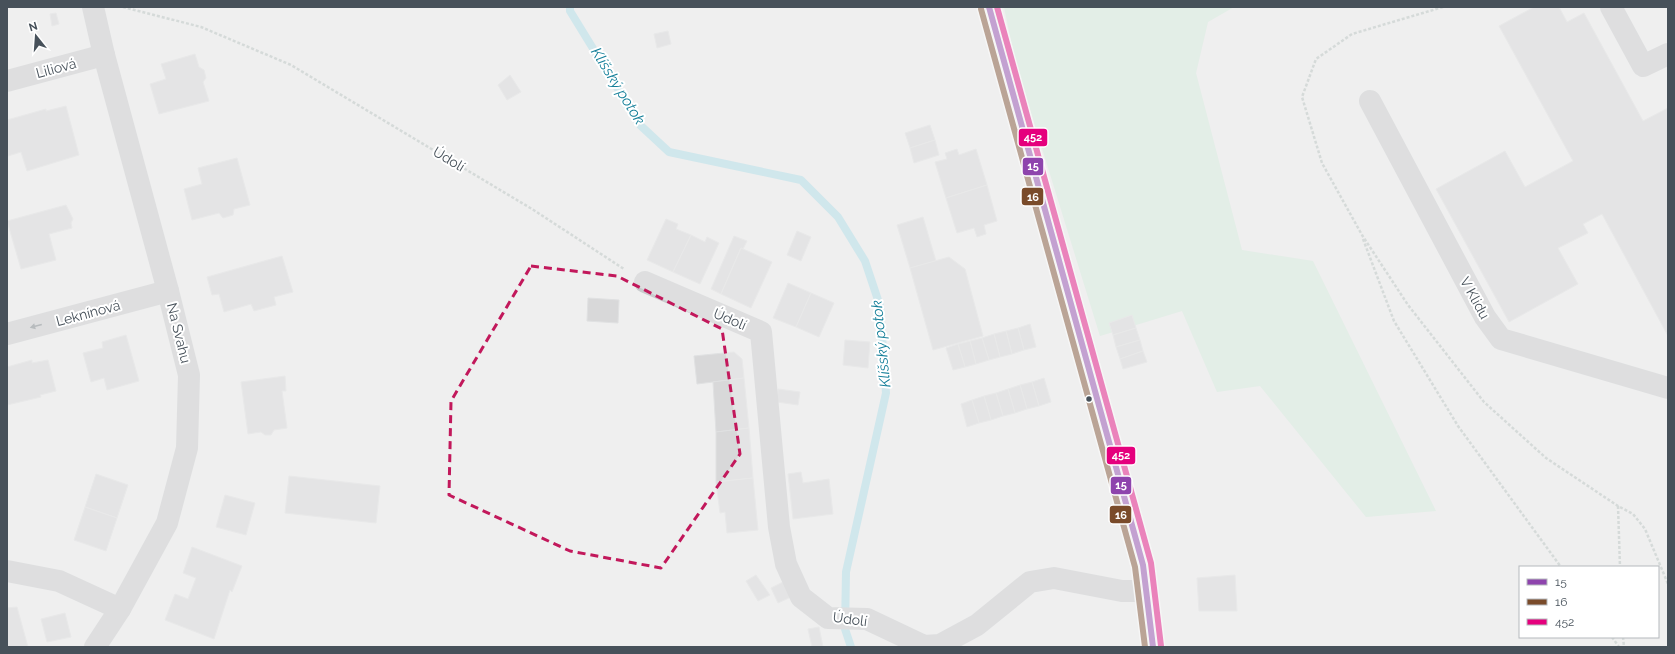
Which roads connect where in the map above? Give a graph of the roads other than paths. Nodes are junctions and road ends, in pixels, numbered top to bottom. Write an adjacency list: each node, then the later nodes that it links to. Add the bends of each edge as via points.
1 (93, 7): 5 (street, Na Svahu)
2 (988, 7): 13 (main road, via 1143,565)
3 (1611, 7): 4 (street, via 1643,66)
4 (1668, 54)
5 (104, 55): 6 (street, Liliová); 9 (street, Na Svahu)
6 (7, 81)
7 (1370, 101): 11 (street, V Klidu, via 1485,317 1501,339)
8 (645, 282): 13 (street, Údolí, via 761,332 778,528 786,564 801,598 828,618 866,619 924,646 940,645 977,625 1030,582 1054,578 1122,591)
9 (168, 291): 10 (street, Leknínová, one-way to 10); 14 (street, Na Svahu, via 189,375 188,448 167,523)
10 (7, 334)
11 (1668, 388)
12 (7, 571): 14 (street, via 59,581)
13 (1147, 591): 16 (main road)
14 (120, 609): 15 (street, Na Svahu)
15 (96, 647)
16 (1153, 647)

